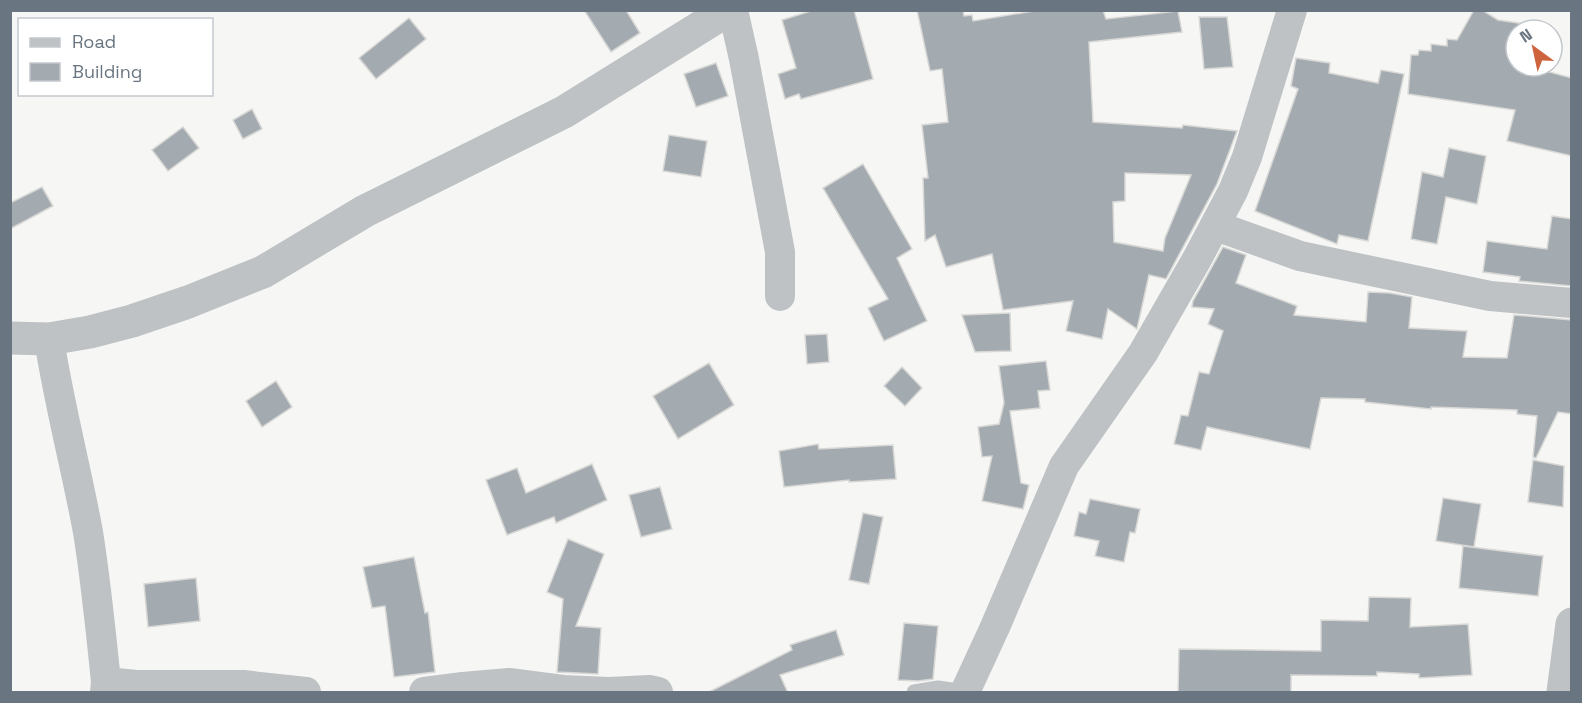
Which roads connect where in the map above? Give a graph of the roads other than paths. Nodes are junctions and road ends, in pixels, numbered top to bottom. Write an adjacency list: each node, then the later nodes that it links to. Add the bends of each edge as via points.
1 (728, 10): 8 (street, via 564,112 375,206 263,272 132,321)
2 (733, 10): 5 (street, via 780,252)
3 (1292, 10): 4 (street, via 1247,157)
4 (1216, 226): 6 (street, via 1300,256 1490,296); 11 (street, via 1143,352 1064,466)
5 (780, 296)
6 (1572, 303)
7 (10, 338): 8 (street)
8 (49, 339): 10 (street, via 98,596)
9 (1572, 624): 16 (street)
10 (105, 687): 12 (street, via 243,685)
11 (965, 692): 15 (lane, via 938,688)
12 (306, 693)
13 (424, 693): 14 (street, via 509,683 563,690)
14 (658, 693)
15 (914, 693)
16 (1563, 693)

